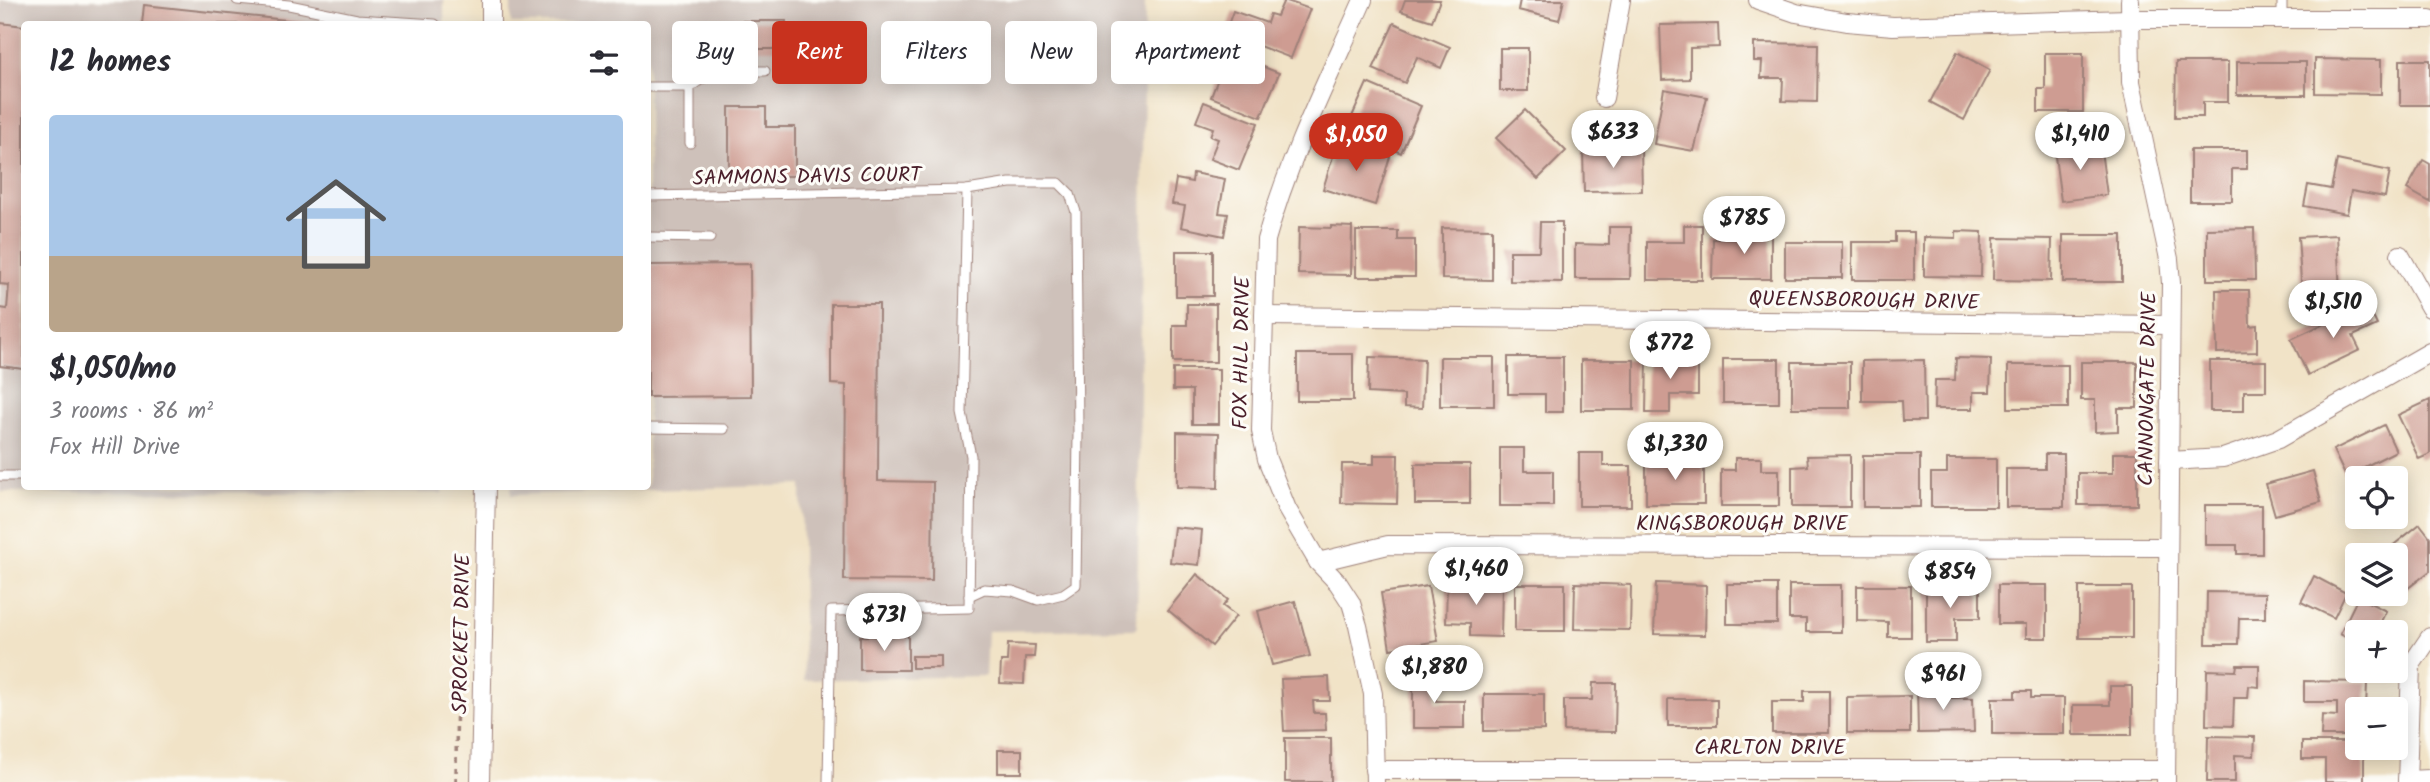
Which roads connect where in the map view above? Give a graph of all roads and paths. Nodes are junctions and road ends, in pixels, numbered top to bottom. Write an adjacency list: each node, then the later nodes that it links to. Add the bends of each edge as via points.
1 (237, 0): 11 (lane)
2 (491, 0): 12 (street)
3 (1363, 0): 24 (street, FOX HILL DRIVE, via 1273,214 1266,240)
4 (1621, 0): 16 (street)
5 (1758, 0): 8 (street, via 1796,13 1894,26)
6 (2130, 0): 8 (street, CANNONGATE DRIVE)
7 (2282, 0): 9 (lane)
8 (2129, 19): 9 (street); 25 (street, CANNONGATE DRIVE, via 2131,82 2169,259)
9 (2282, 19): 10 (street)
10 (2430, 19)
11 (388, 21)
12 (491, 21)
13 (765, 71): 15 (lane, via 715,71)
14 (651, 87): 15 (lane)
15 (690, 87): 17 (lane)
16 (1604, 98)
17 (690, 143)
18 (967, 190): 19 (lane, SAMMONS DAVIS COURT); 35 (lane, via 962,413 971,456); 35 (lane, SAMMONS DAVIS COURT, via 1010,183 1059,183 1070,194 1076,212 1078,434 1076,585 1063,594 1038,600 1013,591 984,589)
19 (651, 196)
20 (651, 237): 21 (lane)
21 (710, 238)
22 (2400, 255): 23 (street)
23 (2430, 309)
24 (1264, 316): 25 (street, QUEENSBOROUGH DRIVE); 34 (street, FOX HILL DRIVE, via 1261,431 1287,509)
25 (2171, 325): 29 (street, CANNONGATE DRIVE)
26 (2430, 352): 29 (street, via 2278,439 2223,458)
27 (651, 428): 28 (lane)
28 (724, 429)
29 (2169, 461): 33 (street, CANNONGATE DRIVE)
30 (0, 476): 31 (lane)
31 (21, 476)
32 (486, 490): 43 (street, SPROCKET DRIVE)
33 (2168, 547): 34 (street, KINGSBOROUGH DRIVE, via 1388,545); 39 (street, CANNONGATE DRIVE)
34 (1318, 562): 38 (street, FOX HILL DRIVE, via 1345,593 1358,626 1373,694)
35 (969, 596): 44 (lane, via 969,608 831,611)
36 (2430, 637): 41 (street, via 2411,665)
37 (457, 638): 42 (path)
38 (1375, 776): 39 (street, CARLTON DRIVE)
39 (2166, 776)
40 (2430, 779): 41 (street)
41 (2407, 781)
42 (456, 782)
43 (480, 782)
44 (828, 782)

